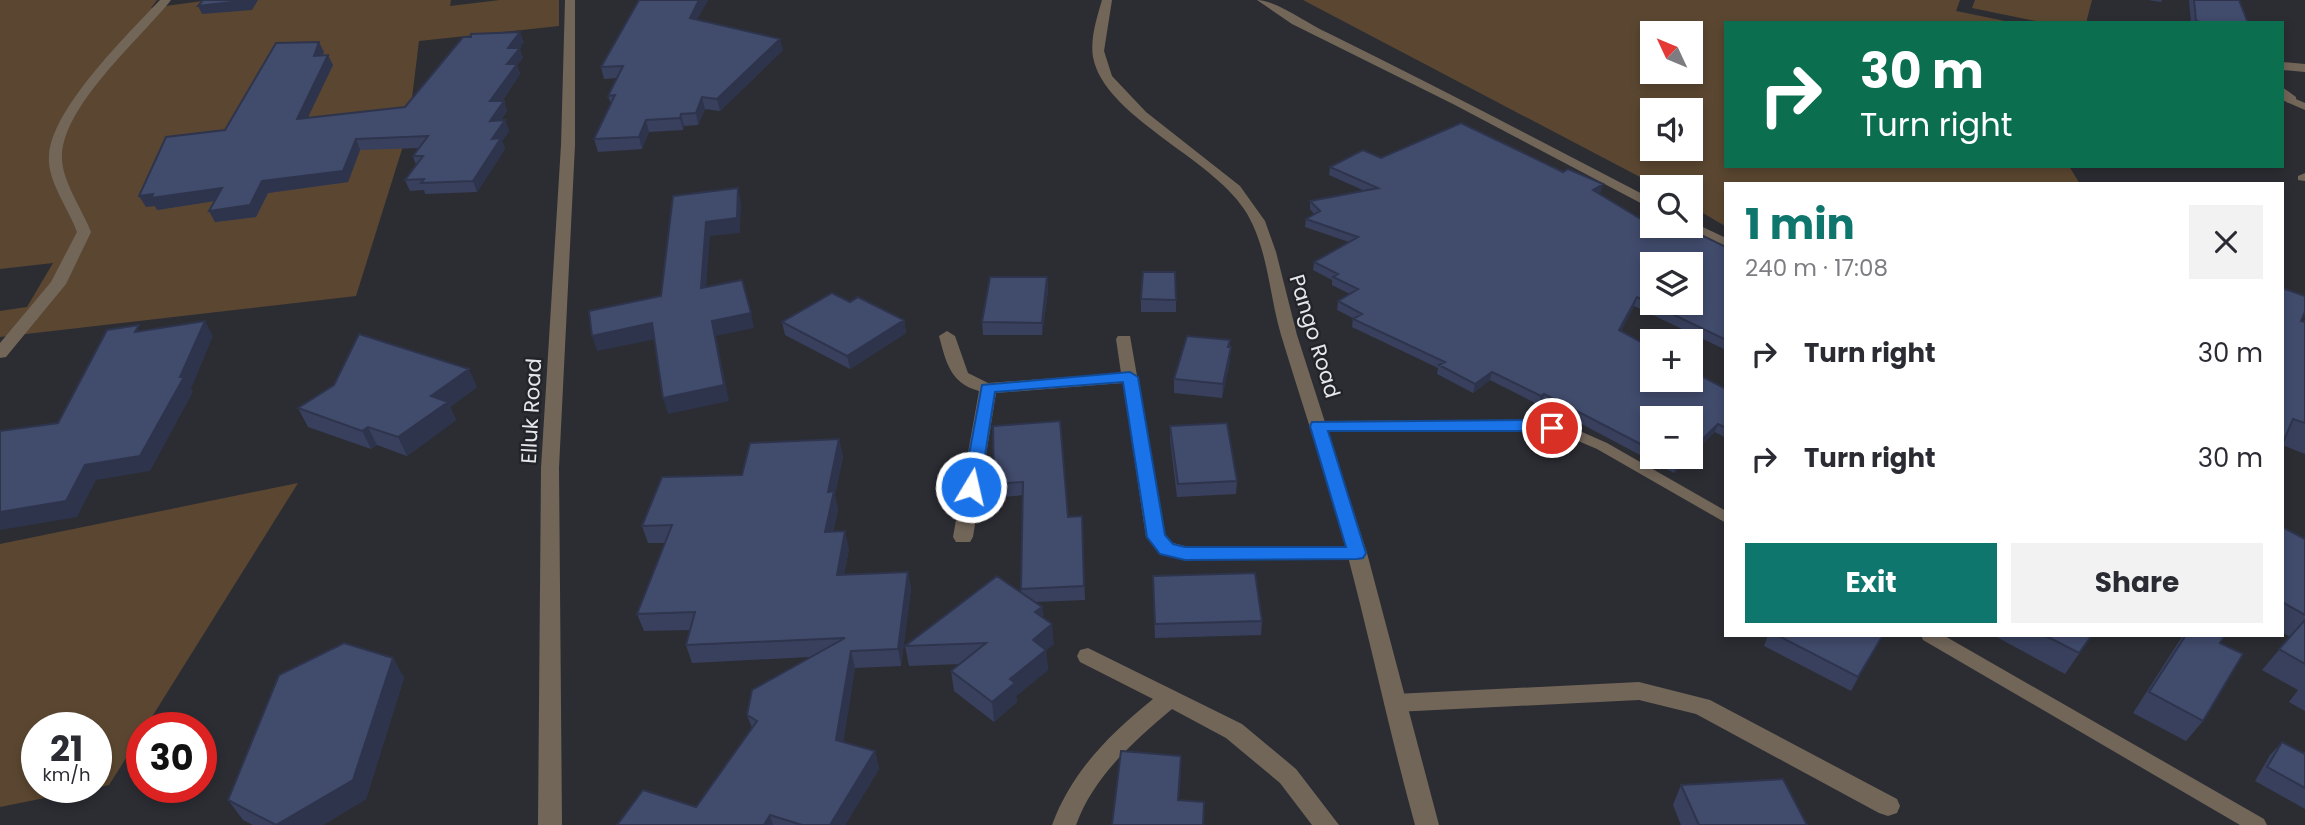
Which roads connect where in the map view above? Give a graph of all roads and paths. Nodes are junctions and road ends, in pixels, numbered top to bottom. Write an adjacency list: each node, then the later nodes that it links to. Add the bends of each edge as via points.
1 (166, 0): 14 (street, via 109,62 59,132 54,158 84,232 58,284)
2 (569, 0): 26 (street, Elluk Road, via 568,145 550,468)
3 (1107, 0): 17 (street, Pango Road, via 1099,59 1118,94 1217,169 1252,209)
4 (1262, 0): 9 (street, via 1296,22)
5 (2284, 66): 6 (street)
6 (2305, 68)
7 (2287, 98): 8 (lane)
8 (2305, 107)
9 (1640, 199)
10 (1703, 232): 11 (street)
11 (1724, 243)
12 (947, 336): 16 (street, via 958,376)
13 (1124, 340): 15 (street)
14 (0, 352)
15 (1130, 377): 16 (street); 20 (street, via 1156,537 1167,549 1185,553)
16 (988, 388): 19 (street)
17 (1318, 426): 18 (lane, via 1536,425 1568,431); 20 (street, Pango Road)
18 (1724, 517)
19 (963, 537)
20 (1357, 553): 24 (street, Pango Road)
21 (1932, 637): 30 (lane)
22 (1088, 656): 23 (street)
23 (1170, 698): 27 (street, via 1112,746 1068,809); 28 (street, via 1234,731 1288,776)
24 (1395, 703): 25 (street, via 1639,691 1702,706); 29 (street, Pango Road)
25 (1888, 806)
26 (550, 825)
27 (1064, 825)
28 (1327, 825)
29 (1427, 825)
30 (2257, 825)

